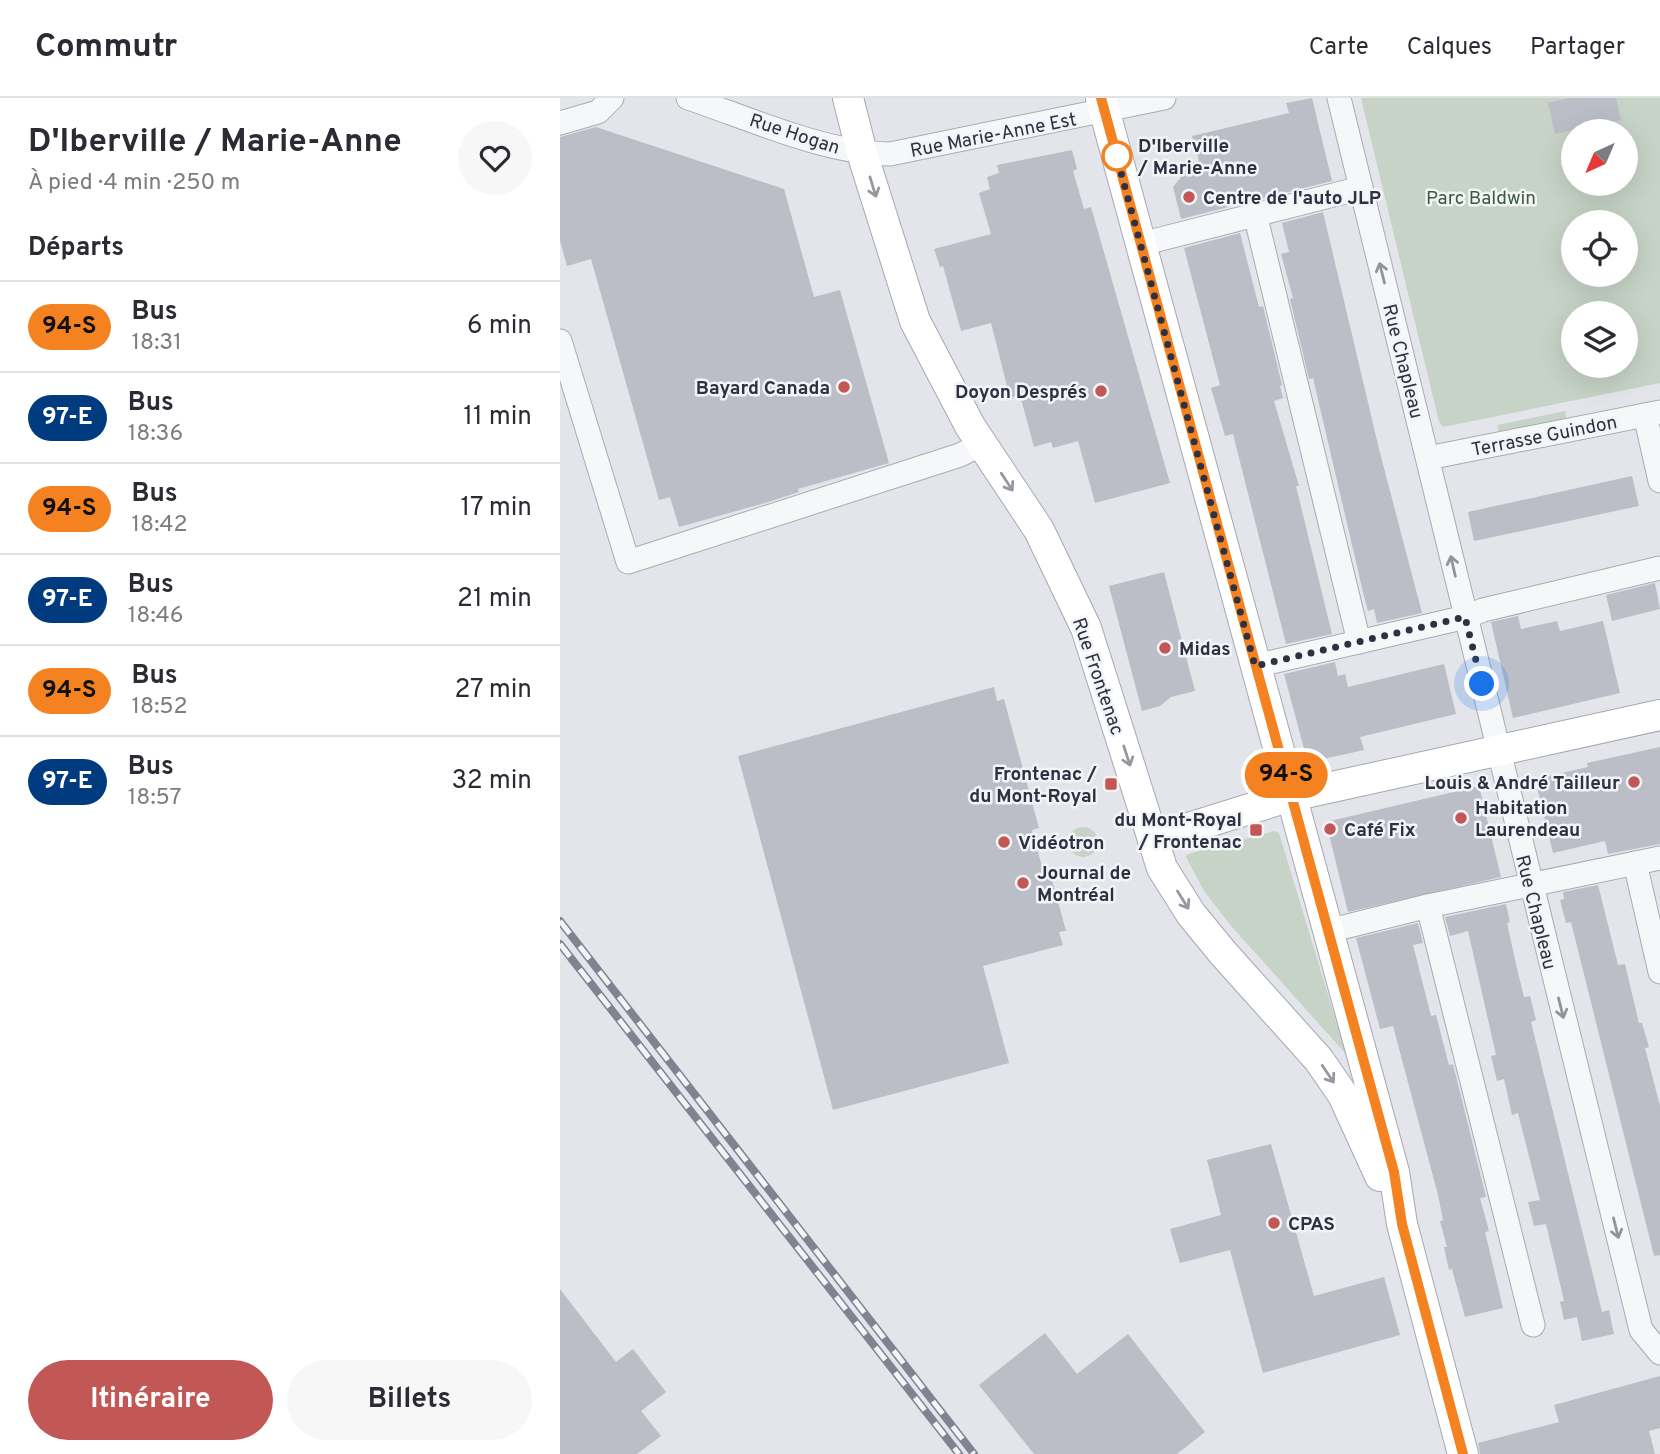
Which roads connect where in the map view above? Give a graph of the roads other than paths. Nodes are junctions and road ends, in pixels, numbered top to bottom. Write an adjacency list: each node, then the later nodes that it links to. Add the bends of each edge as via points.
1 (612, 98): 7 (street, via 598,112)
2 (688, 98): 8 (street, Rue Hogan)
3 (848, 98): 8 (main road, Rue Frontenac)
4 (1164, 98): 6 (street, Rue Marie-Anne Est)
5 (1339, 98): 9 (street, Rue Chapleau)
6 (1102, 105): 8 (street, Rue Marie-Anne Est, via 901,152); 11 (main road)
7 (560, 123)
8 (862, 153): 14 (main road, Rue Frontenac, one-way to 14, via 915,321)
9 (1361, 188): 10 (street); 15 (street, Rue Chapleau, one-way to 9)
10 (1255, 214): 11 (street); 19 (street)
11 (1141, 244): 20 (main road)
12 (560, 341): 14 (street, via 628,562)
13 (1653, 413): 15 (street, Terrasse Guindon); 16 (street)
14 (982, 444): 24 (main road, Rue Frontenac, one-way to 24, via 1039,530 1086,628)
15 (1427, 458): 18 (street, Rue Chapleau, one-way to 15)
16 (1660, 481)
17 (1660, 568): 18 (street)
18 (1465, 617): 19 (street); 22 (street, Rue Chapleau)
19 (1359, 642): 20 (street)
20 (1255, 666): 23 (main road)
21 (1660, 715): 22 (main road)
22 (1498, 751): 23 (main road); 27 (street, Rue Chapleau)
23 (1291, 796): 24 (main road); 29 (main road)
24 (1153, 839): 31 (main road, Rue Frontenac, one-way to 31, via 1162,868 1191,914 1319,1060 1343,1095)
25 (1660, 858): 26 (street)
26 (1634, 863): 27 (street); 30 (street)
27 (1530, 886): 28 (street); 33 (street, Rue Chapleau, one-way to 33, via 1641,1330)
28 (1428, 906): 29 (street); 32 (street)
29 (1328, 931): 31 (main road, via 1394,1172)
30 (1660, 972)
31 (1402, 1224): 34 (main road)
32 (1533, 1325)
33 (1660, 1353)
34 (1463, 1454)

